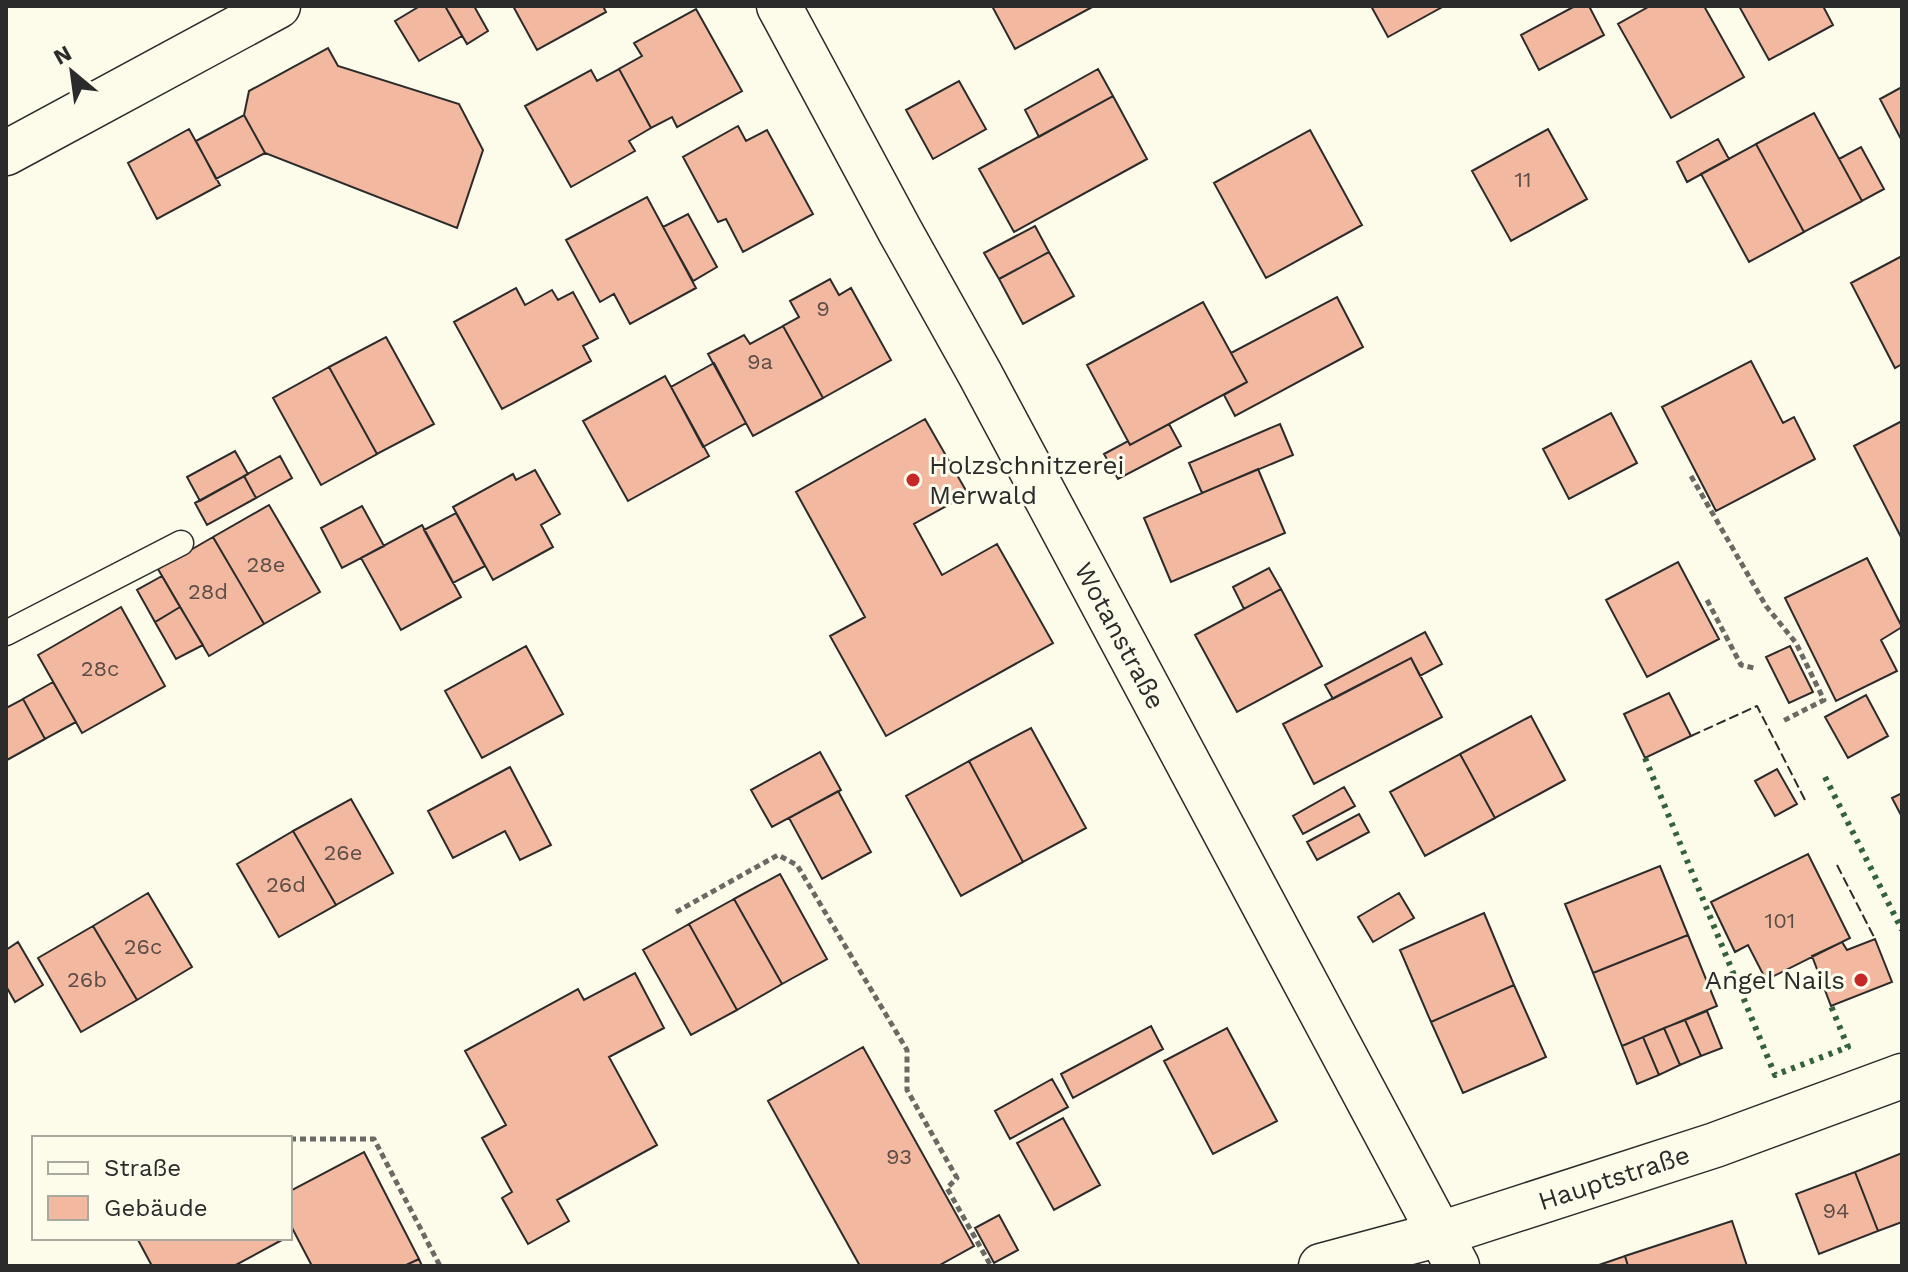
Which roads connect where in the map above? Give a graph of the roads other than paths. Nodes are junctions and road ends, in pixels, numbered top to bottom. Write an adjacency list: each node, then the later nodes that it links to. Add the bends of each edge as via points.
1 (278, 6): 3 (street)
2 (779, 6): 7 (street, Wotanstraße)
3 (6, 153)
4 (181, 543): 5 (lane)
5 (6, 633)
6 (1902, 1076): 7 (street, Hauptstraße)
7 (1448, 1250): 8 (street, Hauptstraße)
8 (1321, 1266)

